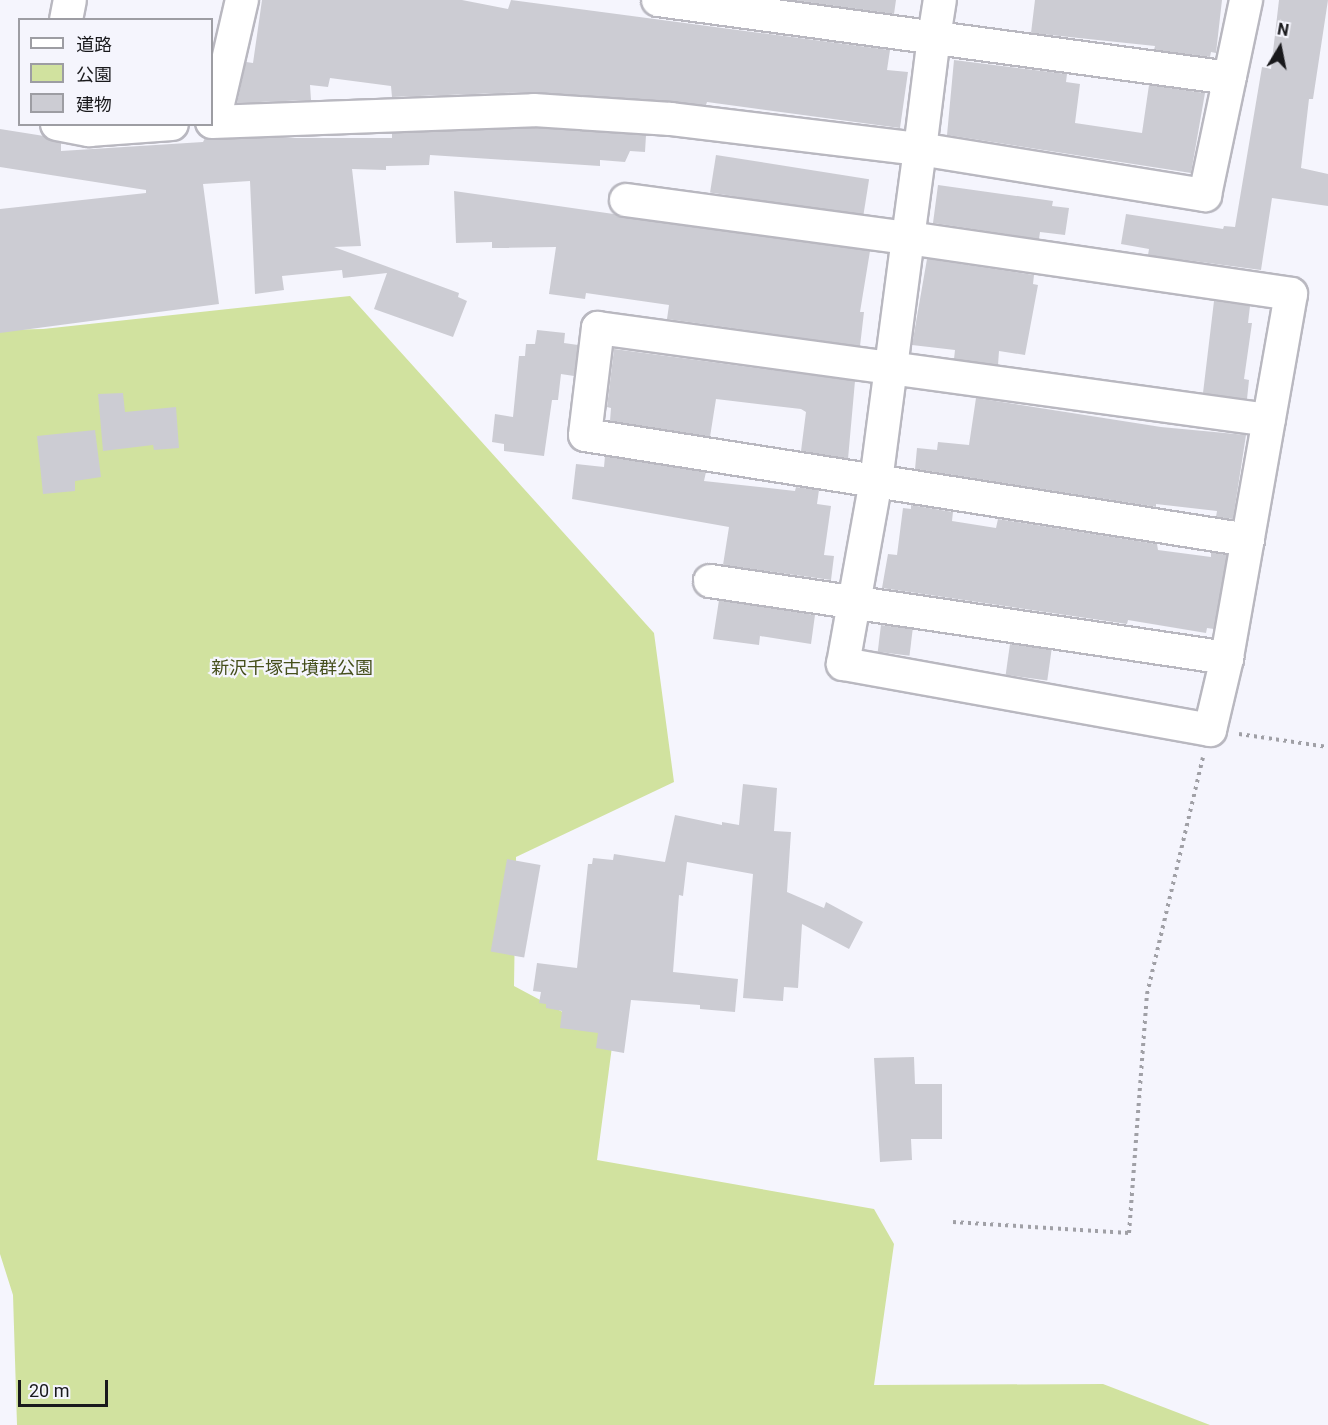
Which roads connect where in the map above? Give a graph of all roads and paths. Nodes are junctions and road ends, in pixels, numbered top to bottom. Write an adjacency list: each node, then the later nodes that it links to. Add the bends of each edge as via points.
1 (70, 0): 6 (street)
2 (242, 0): 9 (street)
3 (658, 0): 7 (street)
4 (940, 0): 7 (street)
5 (1246, 0): 8 (street)
6 (66, 18)
7 (934, 37): 8 (street); 12 (street)
8 (1230, 78): 12 (street, via 1205,195)
9 (213, 122): 12 (street, via 534,110 671,119)
10 (68, 126): 11 (street, via 89,130)
11 (144, 126)
12 (920, 149): 14 (street)
13 (626, 200): 14 (street)
14 (908, 238): 15 (street); 16 (street, via 1292,294)
15 (891, 368): 16 (street); 17 (street); 17 (street, via 598,328 585,435)
16 (1269, 420): 18 (street)
17 (876, 481): 18 (street); 20 (street)
18 (1248, 540): 21 (street)
19 (710, 580): 20 (street)
20 (855, 600): 21 (street); 22 (street, via 843,664)
21 (1227, 658): 22 (street)
22 (1209, 730): 23 (path); 24 (path, via 1147,994 1129,1233)
23 (1328, 747)
24 (953, 1222)

